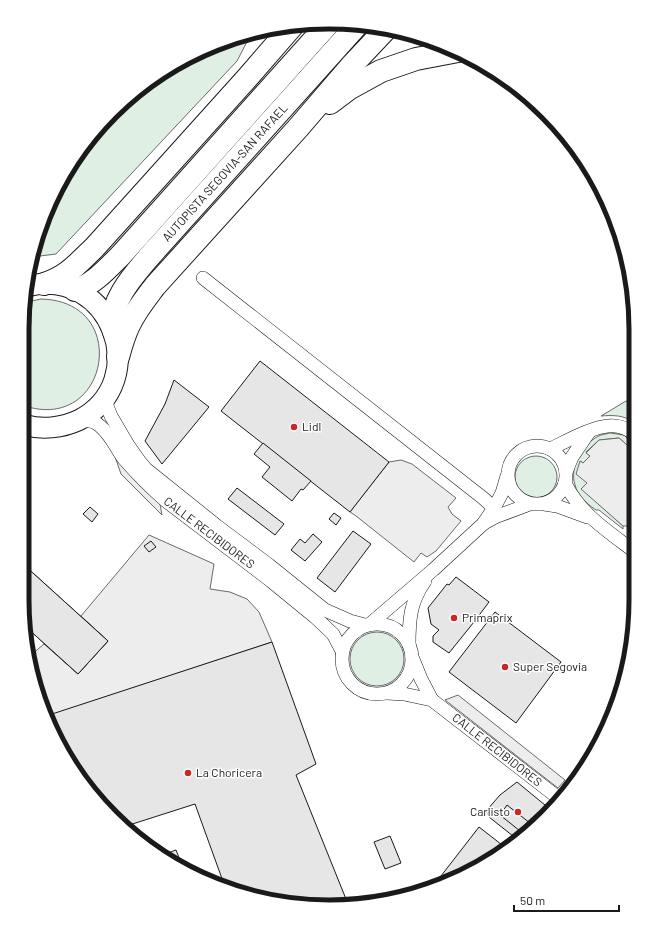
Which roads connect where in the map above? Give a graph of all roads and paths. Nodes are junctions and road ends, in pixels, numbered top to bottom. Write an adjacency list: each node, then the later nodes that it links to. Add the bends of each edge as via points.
1 (323, 29): 11 (highway, AUTOPISTA SEGOVIA-SAN RAFAEL, via 120,255 100,275)
2 (352, 30): 12 (highway, AUTOPISTA SEGOVIA-SAN RAFAEL, via 131,279 114,312)
3 (287, 33): 7 (highway)
4 (277, 34): 7 (highway)
5 (381, 34): 8 (highway)
6 (447, 53): 8 (highway, via 381,71 350,88)
7 (248, 77): 10 (highway, via 94,248 57,279)
8 (298, 128): 13 (highway, via 155,286 129,325)
9 (203, 278): 24 (street)
10 (36, 285): 11 (main road, via 58,284)
11 (75, 290): 12 (main road, via 97,305)
12 (114, 332): 13 (main road)
13 (118, 357): 14 (main road, via 115,376)
14 (106, 396): 15 (main road, via 96,408); 29 (street, CALLE RECIBIDORES, via 107,406 115,423 146,469 325,610 350,621)
15 (77, 421): 16 (main road, via 53,428); 30 (street, CALLE RECIBIDORES, via 96,422 152,489 315,617 333,634)
16 (29, 426)
17 (629, 430): 18 (street, via 620,426 608,426)
18 (590, 431): 19 (street); 21 (street, via 572,457)
19 (550, 449): 20 (street, via 532,446 521,450 509,464); 21 (street, via 561,458)
20 (507, 476): 22 (street, via 508,484 516,497); 24 (street)
21 (566, 478): 23 (street, via 557,497); 25 (street, via 570,494)
22 (530, 504): 23 (street); 26 (street)
23 (544, 504): 25 (street)
24 (494, 508): 26 (street)
25 (591, 518): 27 (street)
26 (483, 524): 28 (street)
27 (629, 547)
28 (433, 570): 29 (street); 31 (street, via 421,587 410,614)
29 (367, 624): 30 (street, via 350,635); 31 (street, via 384,624 396,629 402,633)
30 (342, 651): 32 (street, via 341,664 349,682 366,692)
31 (411, 651): 32 (street, via 410,669 405,680 400,686); 33 (street, CALLE RECIBIDORES)
32 (385, 693): 33 (street, CALLE RECIBIDORES)
33 (432, 700): 34 (street, CALLE RECIBIDORES)
34 (556, 797)

